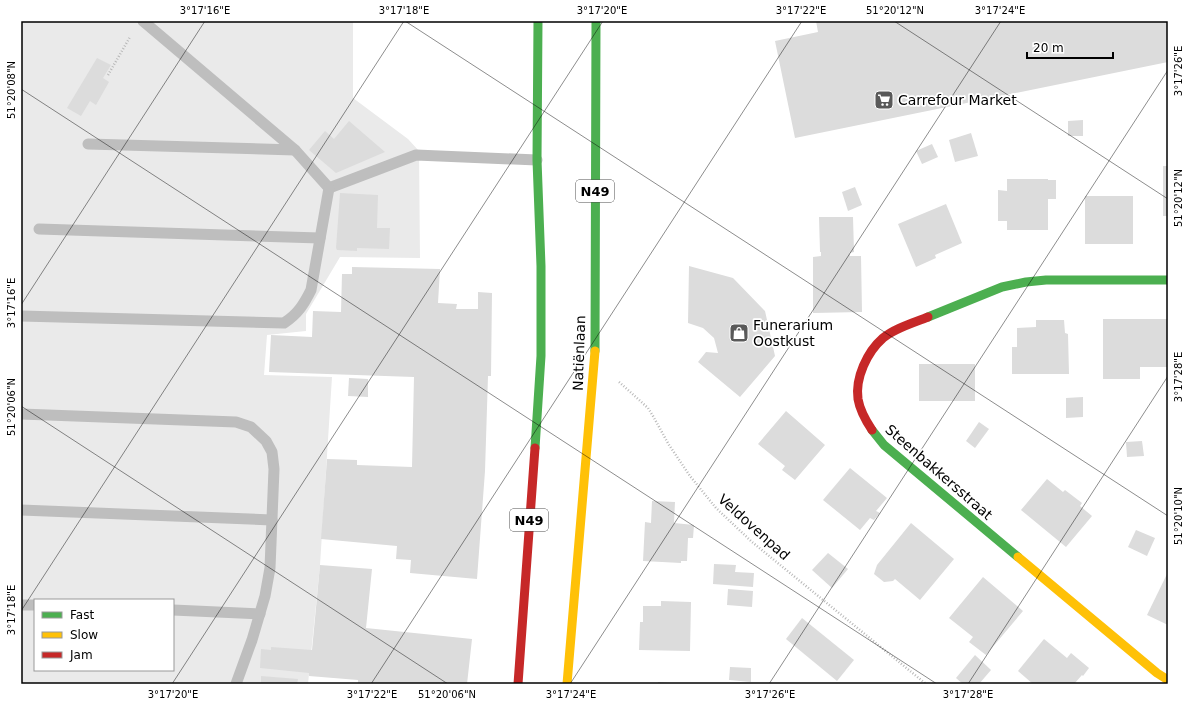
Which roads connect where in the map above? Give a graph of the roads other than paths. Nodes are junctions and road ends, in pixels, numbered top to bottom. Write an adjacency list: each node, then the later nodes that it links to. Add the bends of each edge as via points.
1 (143, 21): 5 (lane)
2 (538, 21): 6 (main road, N49)
3 (596, 21): 22 (main road, Natiënlaan / N49, via 595,361)
4 (88, 144): 5 (lane)
5 (295, 150): 7 (lane)
6 (537, 160): 7 (lane, via 416,155); 21 (main road, N49, via 541,356)
7 (329, 188): 9 (lane)
8 (39, 229): 9 (lane)
9 (320, 238): 11 (lane, via 311,290 305,303 284,323)
10 (1168, 280): 19 (main road, Steenbakkersstraat, via 1046,280 1002,287 884,337 861,371 858,399 868,425 884,445 1157,674)
11 (21, 316)
12 (21, 414): 14 (lane, via 236,422 251,427 266,441 272,452)
13 (21, 510): 14 (lane)
14 (272, 520): 18 (lane, via 270,568)
15 (21, 605): 16 (lane)
16 (34, 605)
17 (174, 610): 18 (lane)
18 (260, 614): 20 (lane)
19 (1168, 680)
20 (236, 684)
21 (518, 684)
22 (567, 684)

